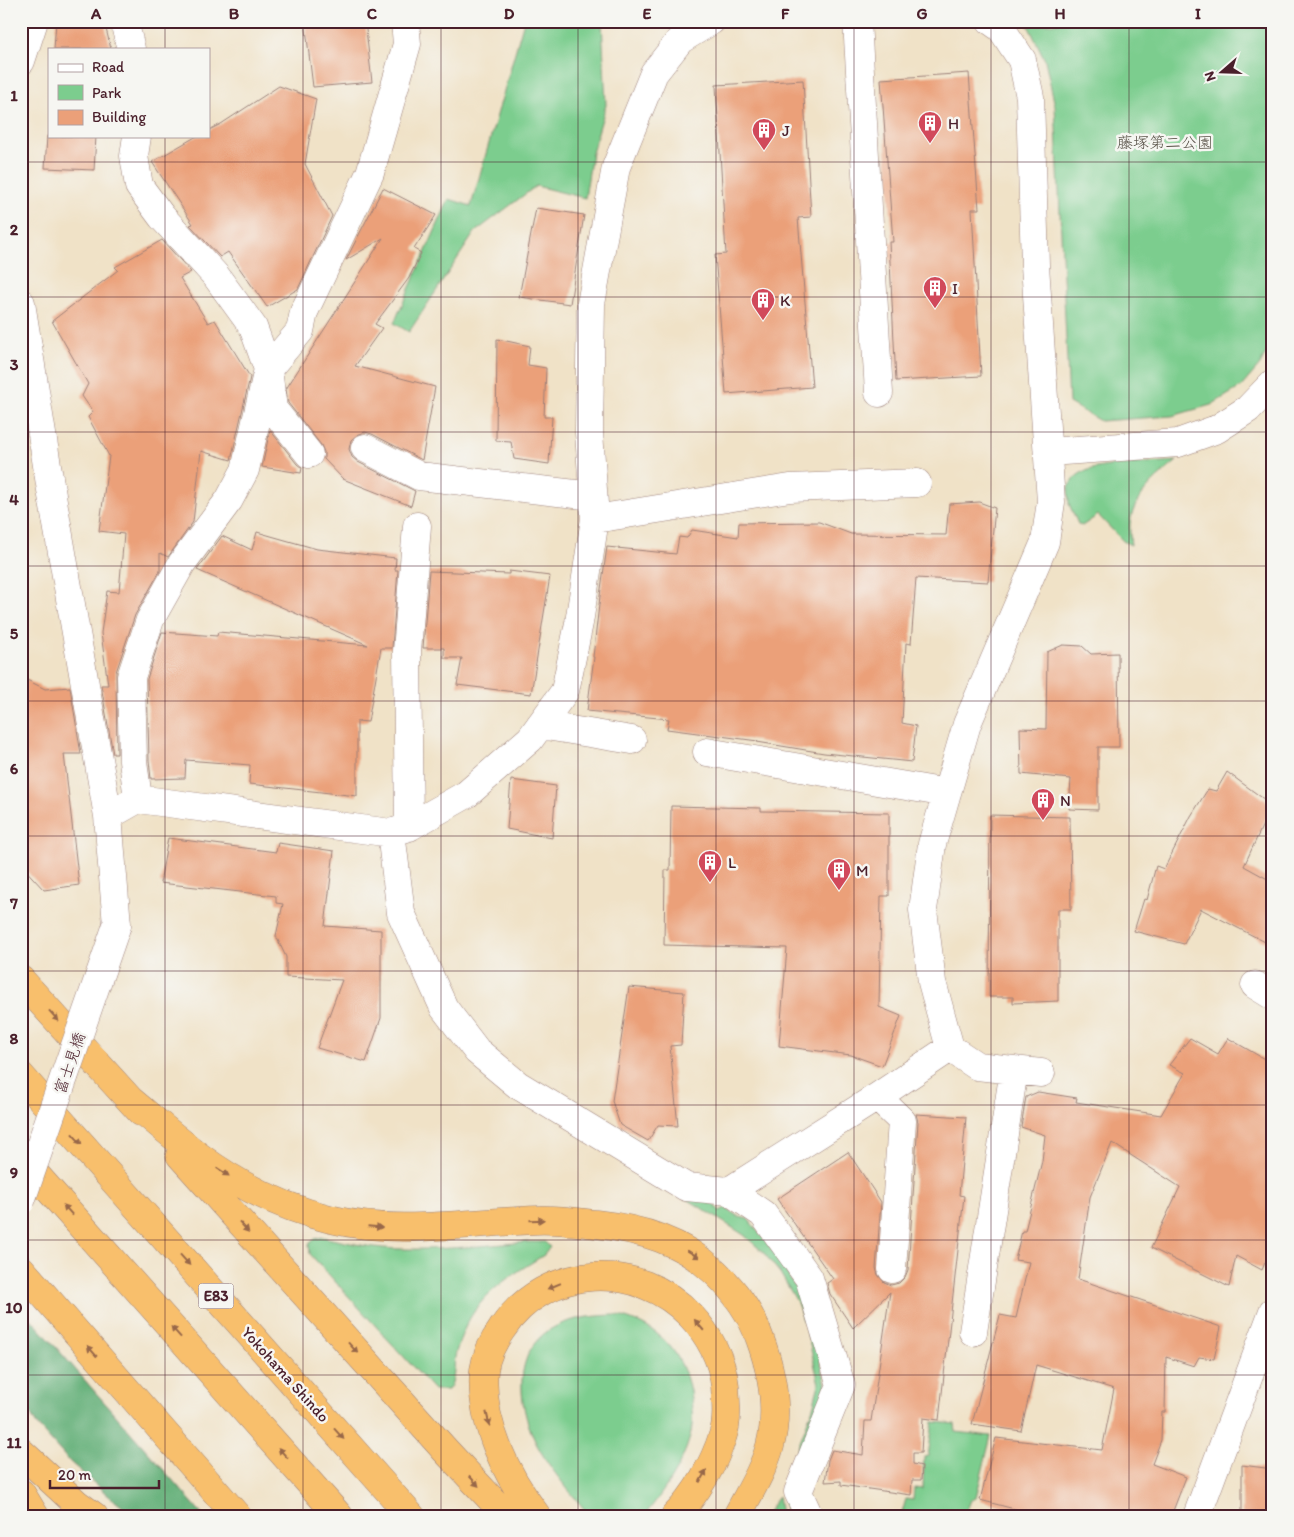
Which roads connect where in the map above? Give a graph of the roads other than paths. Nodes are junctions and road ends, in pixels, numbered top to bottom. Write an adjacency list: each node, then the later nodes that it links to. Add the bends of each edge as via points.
1 (34, 21): 8 (street)
2 (124, 21): 7 (street)
3 (404, 21): 11 (street, via 407,44 370,173 304,312 300,331)
4 (711, 21): 18 (street, via 680,40 654,73 616,166 591,304 589,432)
5 (857, 21): 13 (street)
6 (991, 21): 15 (street, via 1001,28 1022,60 1030,98 1035,265)
7 (131, 48)
8 (21, 61)
9 (137, 138): 11 (street, via 134,156 139,186 162,217 216,276 252,327)
10 (21, 303): 25 (street)
11 (268, 368): 16 (street, via 273,409); 24 (street, via 244,470 229,500 182,563 150,620 131,677 133,761)
12 (1273, 384): 15 (street, via 1248,409 1217,429 1178,443)
13 (879, 394)
14 (365, 448): 18 (street, via 419,476)
15 (1049, 452): 23 (street, via 1051,502 1045,542 966,724)
16 (309, 454)
17 (917, 483): 18 (street, via 790,488)
18 (594, 507): 20 (street, via 579,624 565,691)
19 (416, 526): 26 (street)
20 (540, 725): 21 (street); 26 (street, via 530,739 467,794)
21 (632, 740)
22 (707, 752): 23 (street)
23 (946, 793): 28 (street, via 932,844 923,910 932,982)
24 (138, 799): 25 (street); 26 (street)
25 (108, 816): 36 (street, 富士見橋, bridge, via 117,925)
26 (400, 830): 35 (street, via 401,913 444,1008 477,1051 518,1085 686,1186)
27 (21, 980): 33 (highway, one-way to 33)
28 (950, 1048): 29 (street, via 977,1066); 32 (street)
29 (1014, 1070): 30 (street); 40 (street)
30 (1041, 1073)
31 (21, 1076): 49 (highway, Yokohama Shindo / E83, one-way to 49)
32 (877, 1098): 35 (street); 38 (street, via 902,1121)
33 (130, 1100): 50 (highway, one-way to 50); 53 (highway, one-way to 53, via 200,1157 235,1180 298,1210 330,1219 393,1228 540,1219 618,1226 673,1242 701,1259 725,1281 757,1328 773,1388 770,1445 757,1479)
34 (21, 1158): 48 (highway, one-way to 34)
35 (729, 1191): 54 (street, via 763,1214 809,1278 841,1385 798,1492)
36 (21, 1201)
37 (21, 1269): 41 (highway, one-way to 37)
38 (892, 1270)
39 (1273, 1311): 55 (street)
40 (973, 1332)
41 (124, 1387): 46 (highway); 47 (highway)
42 (21, 1452): 44 (highway)
43 (21, 1493): 45 (highway)
44 (84, 1512)
45 (35, 1516)
46 (226, 1516)
47 (237, 1516)
48 (339, 1516)
49 (411, 1516)
50 (507, 1516)
51 (538, 1516): 52 (highway, one-way to 51, via 699,1484 724,1434 723,1374 702,1328 683,1308 662,1292 635,1280 606,1276 577,1278 529,1299 509,1318 495,1340 484,1368 483,1395 489,1424 514,1479)
52 (675, 1516)
53 (737, 1516)
54 (809, 1516)
55 (1197, 1516)

